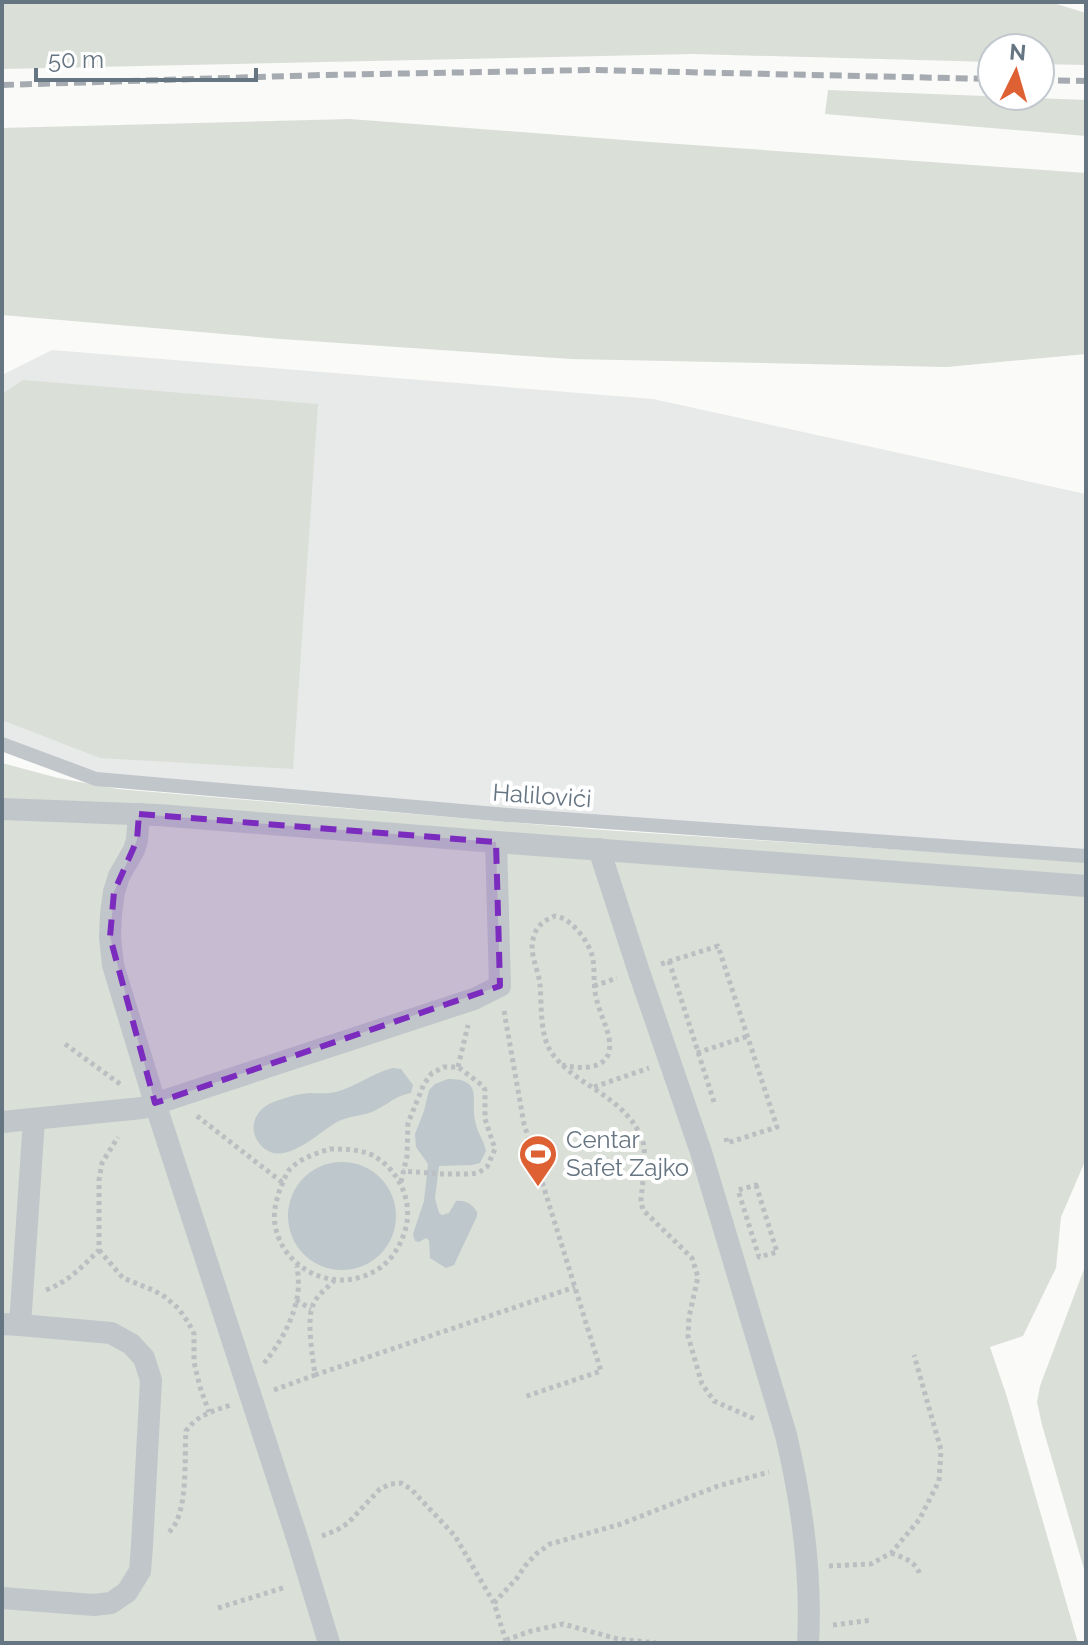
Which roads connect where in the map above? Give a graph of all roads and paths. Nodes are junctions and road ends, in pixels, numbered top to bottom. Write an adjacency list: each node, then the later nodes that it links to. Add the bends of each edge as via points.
1 (2, 744): 6 (lane, Halilovići, via 96,779)
2 (2, 809): 3 (street)
3 (139, 814): 4 (street); 16 (street, via 134,850 114,892 110,937)
4 (496, 842): 5 (street); 8 (street)
5 (599, 849): 7 (street); 38 (street, via 701,1152)
6 (1086, 856)
7 (1086, 886)
8 (500, 986): 9 (street); 28 (path, via 524,1124)
9 (474, 999): 14 (path); 15 (street)
10 (748, 1036): 12 (path); 12 (path, via 718,946 669,961); 20 (path, via 777,1127 727,1143)
11 (65, 1044): 16 (path)
12 (698, 1052): 17 (path)
13 (562, 1065): 13 (path, via 545,1037 531,951 540,924 555,916 570,921 590,950 609,1044 602,1064); 38 (path, via 609,1098 642,1136 643,1210 692,1258 698,1277 688,1336 706,1392 714,1401)
14 (458, 1067): 21 (path, via 432,1073 417,1097 408,1123); 21 (path, via 485,1090 485,1119 494,1145 487,1167 478,1173)
15 (182, 1096): 16 (street); 22 (path, via 193,1113)
16 (148, 1106): 18 (street); 25 (path, via 141,1122 115,1140 102,1163); 35 (street)
17 (718, 1113)
18 (34, 1120): 19 (street); 29 (street)
19 (2, 1122)
20 (722, 1128)
21 (403, 1171): 23 (path)
22 (283, 1183): 23 (path, via 290,1168 310,1156 351,1149 371,1155); 26 (path, via 275,1203 275,1226)
23 (400, 1183): 27 (path, via 408,1223 391,1260 374,1272)
24 (738, 1190): 24 (path, via 756,1185 777,1252 759,1257)
25 (99, 1250): 29 (path, via 63,1283); 37 (path, via 118,1274 165,1297 188,1322)
26 (297, 1265): 27 (path); 30 (path)
27 (335, 1281): 31 (path)
28 (575, 1287): 34 (path); 36 (path, via 601,1371)
29 (23, 1295): 32 (street)
30 (296, 1300): 31 (path); 35 (path, via 285,1331)
31 (311, 1309): 34 (path)
32 (11, 1325): 41 (street, via 111,1333 144,1358 151,1380)
33 (914, 1355): 42 (path, via 941,1450 939,1481 919,1520)
34 (315, 1375): 35 (path)
35 (248, 1390): 37 (path); 40 (street)
36 (524, 1397)
37 (209, 1412): 41 (path, via 186,1431 180,1515 173,1529)
38 (786, 1435): 39 (street)
39 (794, 1467): 43 (street); 47 (path, via 718,1486 621,1524 550,1544)
40 (299, 1544): 45 (street); 47 (path, via 337,1530 380,1489 401,1483 455,1536)
41 (142, 1546): 46 (street, via 140,1571 127,1592 111,1603)
42 (891, 1553): 43 (path, via 871,1564); 44 (path, via 917,1566)
43 (808, 1567): 50 (street)
44 (920, 1575)
45 (310, 1580): 48 (path); 52 (street)
46 (2, 1598)
47 (494, 1603): 51 (path)
48 (218, 1608)
49 (872, 1620): 50 (path)
50 (808, 1636)
51 (506, 1642): 53 (path, via 563,1624)
52 (329, 1643)
53 (656, 1643)

